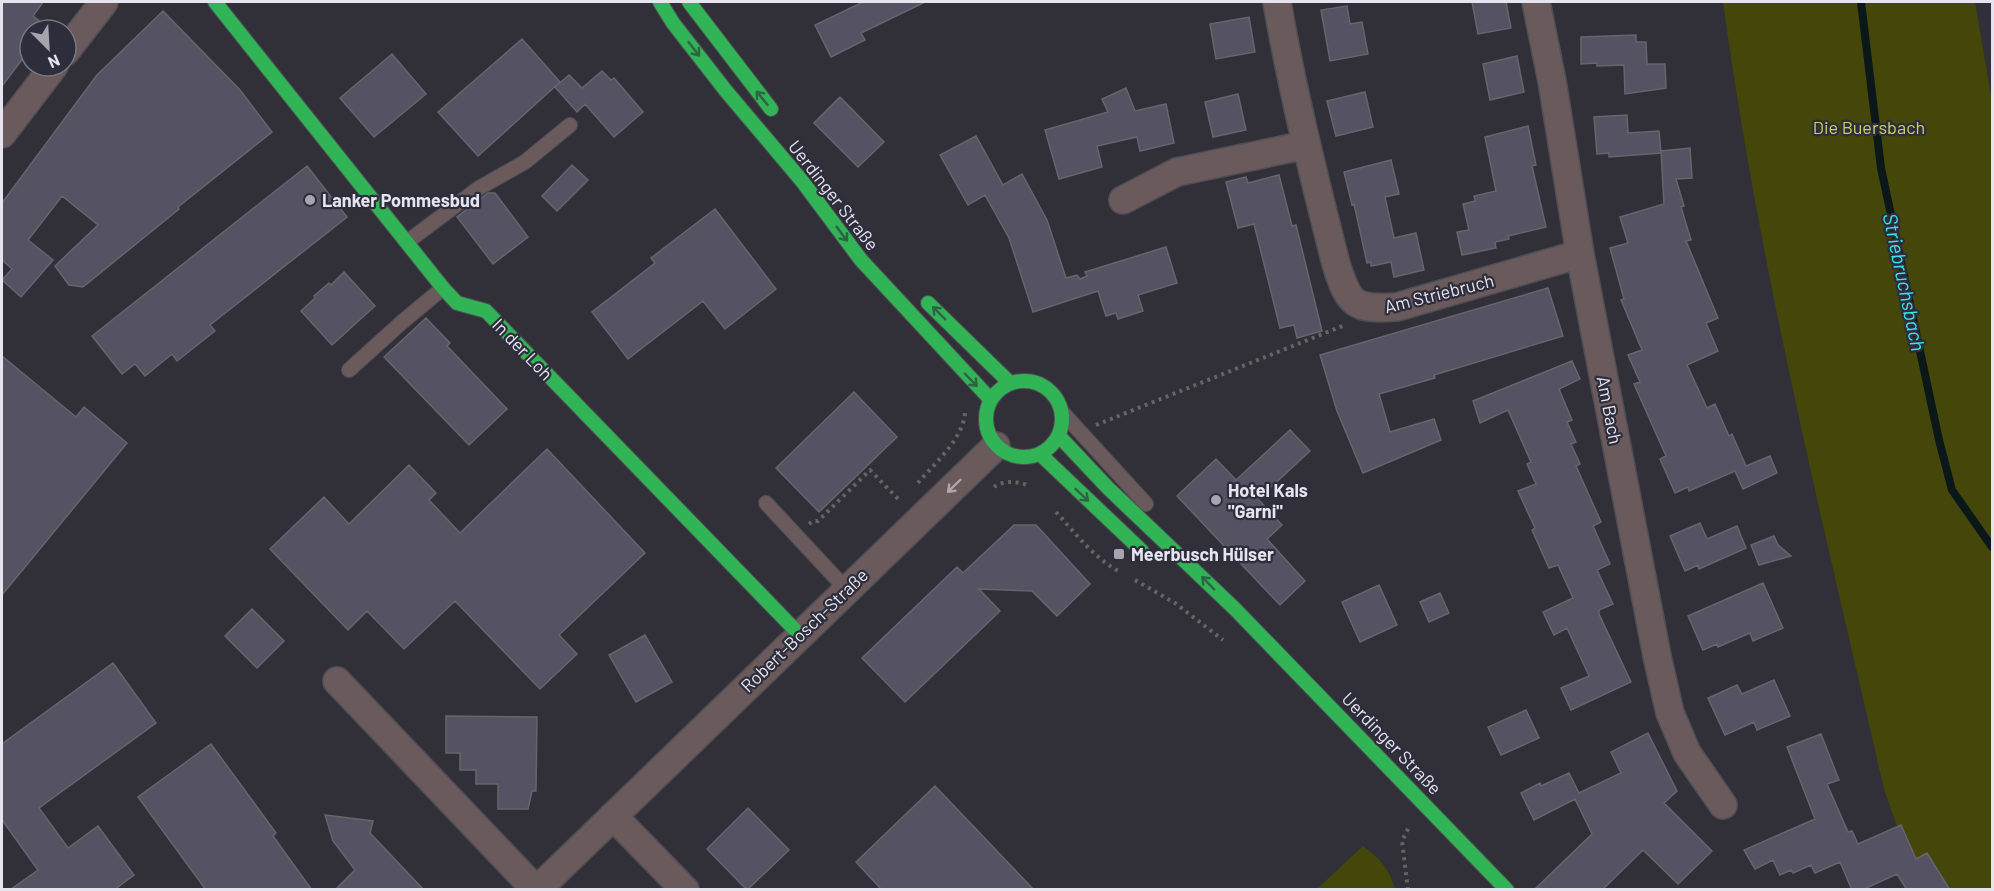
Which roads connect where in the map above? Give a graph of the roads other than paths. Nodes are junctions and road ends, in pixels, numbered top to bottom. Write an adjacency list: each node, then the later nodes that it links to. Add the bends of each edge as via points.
1 (104, 2): 7 (street)
2 (215, 2): 14 (street, In der Loh)
3 (660, 2): 20 (street, Uerdinger Straße, one-way to 20, via 861,260)
4 (689, 2): 9 (street, Uerdinger Straße, one-way to 4)
5 (1278, 2): 12 (street, Am Striebruch)
6 (1536, 2): 15 (street, Am Bach)
7 (78, 36)
8 (45, 78): 11 (street)
9 (781, 121)
10 (570, 125): 14 (lane, via 525,162 479,188)
11 (2, 134)
12 (1306, 145): 13 (street, via 1178,172); 15 (street, Am Striebruch, via 1342,282 1360,306 1396,307)
13 (1124, 200)
14 (407, 242): 16 (street, In der Loh)
15 (1580, 254): 33 (street, Am Bach, via 1670,713 1687,753)
16 (443, 288): 18 (lane); 31 (street, In der Loh, via 457,303 486,311)
17 (922, 296): 19 (street, one-way to 17)
18 (349, 370)
19 (1010, 383): 20 (street); 21 (street, via 1033,382 1043,386 1052,393)
20 (991, 400): 23 (street, via 986,424)
21 (1062, 412): 22 (street); 26 (lane, via 1148,506)
22 (1059, 436): 24 (street); 26 (street, Uerdinger Straße)
23 (996, 446): 24 (street, via 1009,455 1025,458); 28 (street, Robert-Bosch-Straße, one-way to 28)
24 (1040, 454): 27 (street, one-way to 27)
25 (766, 503): 28 (lane)
26 (1183, 558): 30 (street, Uerdinger Straße, one-way to 26)
27 (1156, 562)
28 (846, 589): 31 (street, Robert-Bosch-Straße)
29 (1207, 603): 30 (street, Uerdinger Straße)
30 (1249, 625): 37 (street, Uerdinger Straße)
31 (807, 627): 34 (street, Robert-Bosch-Straße)
32 (337, 681): 35 (street, Robert-Bosch-Straße)
33 (1723, 805)
34 (613, 816): 35 (street, Robert-Bosch-Straße); 36 (street)
35 (536, 890)
36 (685, 890)
37 (1507, 890)

